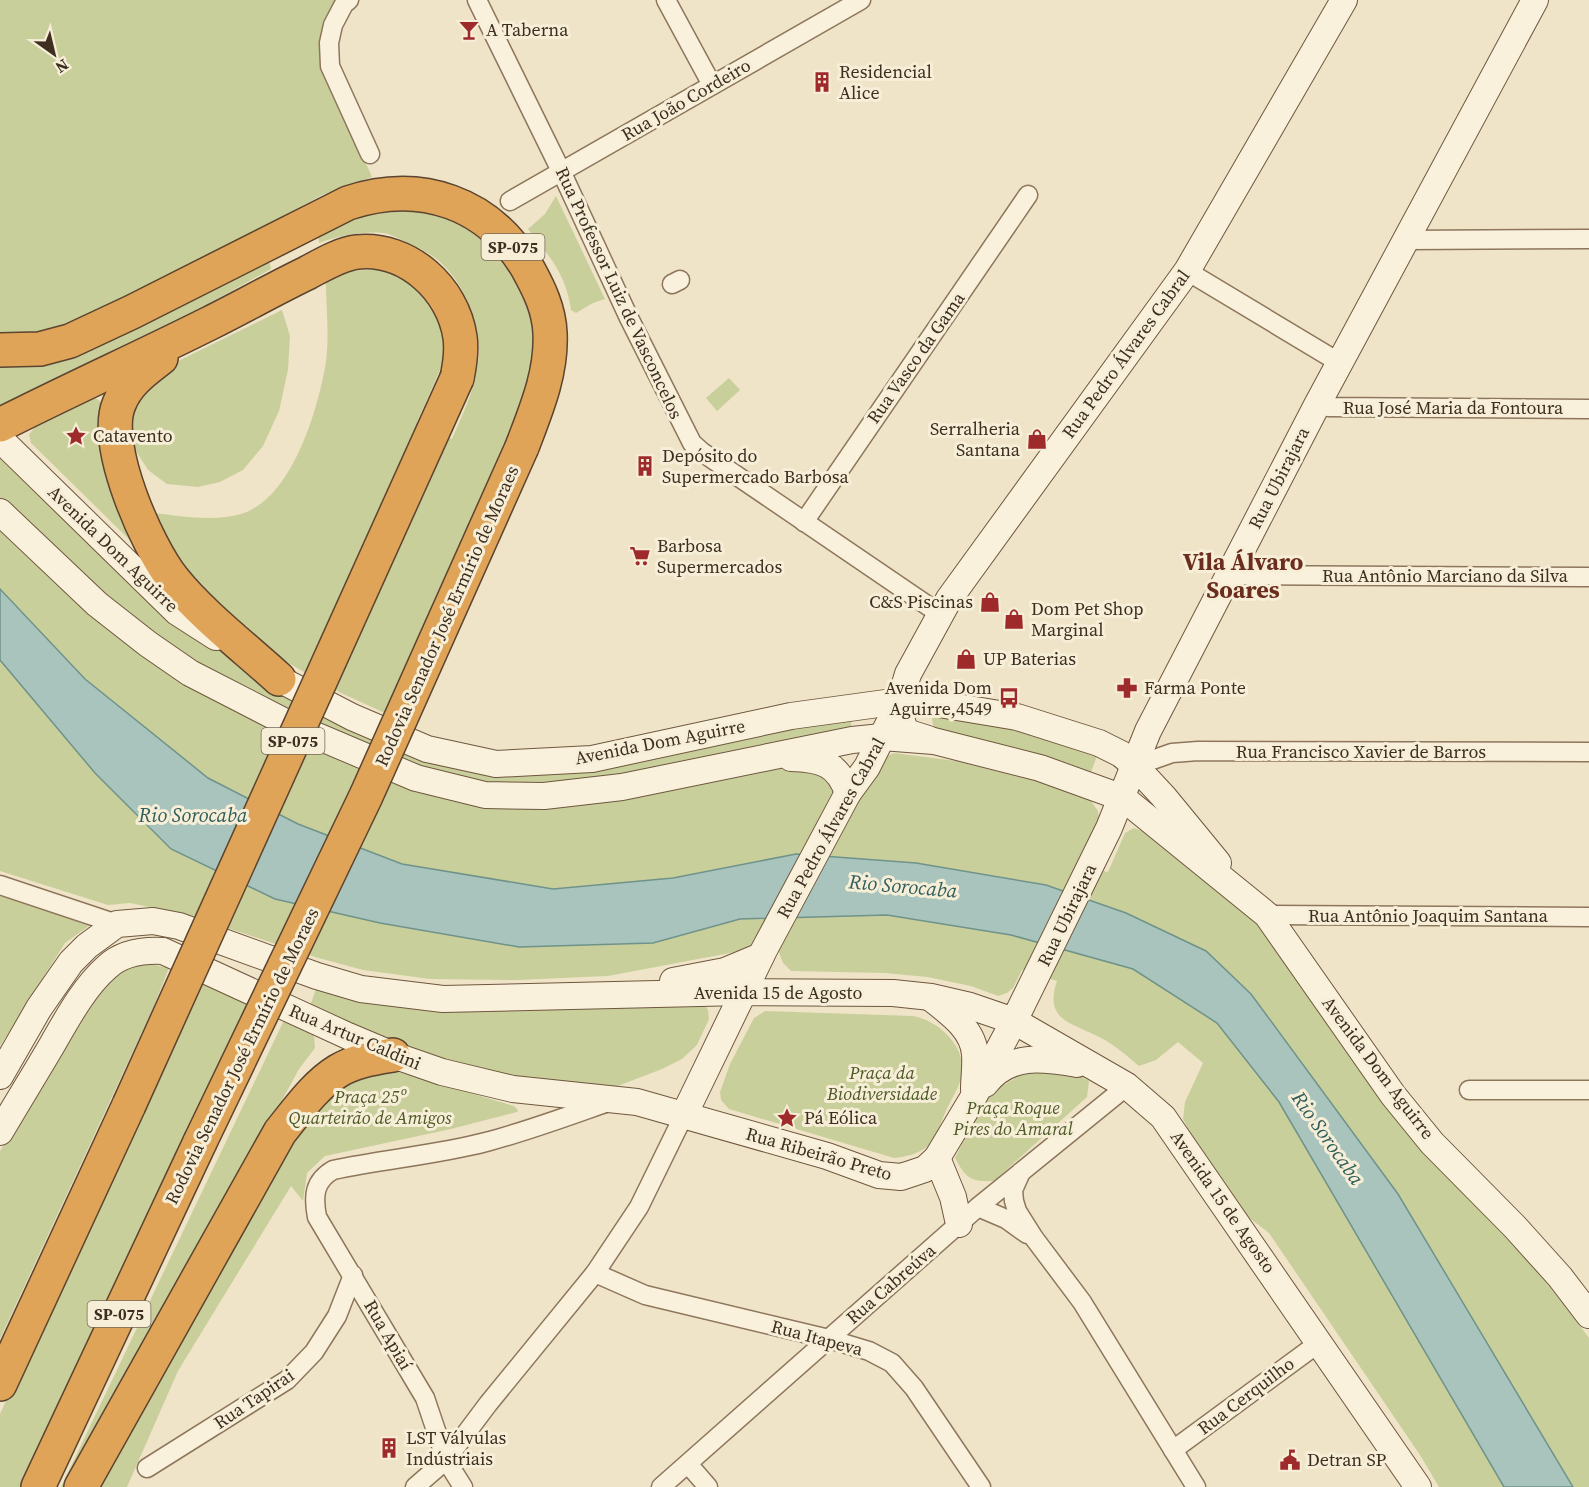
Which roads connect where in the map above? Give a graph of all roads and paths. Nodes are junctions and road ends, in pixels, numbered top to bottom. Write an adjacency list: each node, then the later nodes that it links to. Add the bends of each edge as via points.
1 (349, 0): 8 (street, via 333,25 330,66)
2 (477, 0): 9 (street, Rua Professor Luiz de Vasconcelos)
3 (666, 0): 7 (street)
4 (1344, 0): 14 (main road, Rua Pedro Álvares Cabral)
5 (1535, 0): 13 (main road, Rua Ubirajara)
6 (859, 1): 7 (street, Rua João Cordeiro)
7 (712, 85): 9 (street, Rua João Cordeiro)
8 (370, 154)
9 (561, 171): 11 (street, Rua João Cordeiro); 23 (street, Rua Professor Luiz de Vasconcelos, via 692,443)
10 (1028, 195): 23 (street, Rua Vasco da Gama)
11 (510, 201)
12 (1589, 239): 13 (street)
13 (1406, 240): 17 (main road, Rua Ubirajara)
14 (1187, 271): 17 (street); 26 (main road, Rua Pedro Álvares Cabral)
15 (208, 324): 20 (highway, SP-075); 27 (highway, via 131,382 118,407 116,444 123,476 150,542 172,578); 67 (highway, SP-075, bridge, via 328,262 357,252 385,255 413,266 443,293 458,324 461,356 457,378)
16 (0, 350): 72 (highway, Rodovia Senador José Ermírio de Moraes / SP-075, bridge, via 40,349 70,341 348,203 369,196 412,193 460,205 502,233 536,284 550,332 541,397 522,447 366,796)
17 (1340, 363): 18 (main road, Rua Ubirajara)
18 (1317, 405): 19 (street, Rua José Maria da Fontoura); 24 (main road, Rua Ubirajara)
19 (1589, 409)
20 (0, 424)
21 (0, 439): 27 (main road, Avenida Dom Aguirre, via 177,612)
22 (0, 512): 32 (main road, Avenida Dom Aguirre, via 97,603 190,673 291,725 416,778 485,795 544,796 622,787)
23 (804, 522): 26 (street, Rua Professor Luiz de Vasconcelos)
24 (1230, 575): 25 (street, Rua Antônio Marciano da Silva); 33 (main road, Rua Ubirajara, via 1148,731)
25 (1589, 577)
26 (940, 614): 28 (main road, Rua Pedro Álvares Cabral, via 908,674)
27 (279, 679): 28 (main road, Avenida Dom Aguirre, via 352,717 427,749 496,764 592,759 790,716)
28 (900, 701): 29 (main road, Rua Pedro Álvares Cabral); 30 (main road, Rua Pedro Álvares Cabral, via 904,729); 33 (main road, Avenida Dom Aguirre, via 915,700 1017,717 1099,743)
29 (882, 737): 30 (main road, Avenida Dom Aguirre); 32 (main road, Avenida Dom Aguirre); 34 (main road, Rua Pedro Álvares Cabral)
30 (934, 741): 35 (main road, Avenida Dom Aguirre, via 1040,768)
31 (1589, 752): 33 (street, Rua Francisco Xavier de Barros, via 1198,751 1172,753)
32 (764, 757): 34 (main road, via 808,759 833,766 844,781)
33 (1135, 766): 35 (main road, Rua Ubirajara); 37 (main road, Avenida Dom Aguirre)
34 (845, 798): 41 (main road, Rua Pedro Álvares Cabral)
35 (1123, 798): 37 (main road, Avenida Dom Aguirre); 45 (main road, Rua Ubirajara)
36 (0, 885): 40 (street)
37 (1246, 896): 38 (main road, Avenida Dom Aguirre)
38 (1267, 915): 39 (street, Rua Antônio Joaquim Santana); 64 (main road, Avenida Dom Aguirre, via 1393,1095 1432,1143 1523,1235)
39 (1589, 917)
40 (117, 924): 43 (main road, Avenida 15 de Agosto, via 153,921 178,926 361,989 443,999); 48 (main road, via 71,962)
41 (763, 953): 42 (main road); 43 (main road, via 725,971)
42 (742, 992): 43 (main road, Avenida 15 de Agosto); 44 (main road, Avenida 15 de Agosto, via 893,993); 55 (main road)
43 (612, 994)
44 (931, 998): 45 (main road, Avenida 15 de Agosto); 52 (main road, via 968,1032 974,1044)
45 (1014, 1021): 47 (main road, Avenida 15 de Agosto); 52 (main road, Rua Ribeirão Preto)
46 (393, 1055): 53 (main road, Rua Artur Caldini, via 163,951 147,950 108,966 91,984); 54 (main road, Rua Artur Caldini, via 513,1089); 73 (highway, via 339,1070 308,1098 280,1132)
47 (1090, 1066): 49 (main road, Avenida 15 de Agosto); 52 (main road, via 1048,1059 1010,1063)
48 (0, 1076)
49 (1127, 1086): 58 (street, Rua Cabreúva); 66 (main road, Avenida 15 de Agosto, via 1163,1117)
50 (1469, 1089): 51 (street)
51 (1589, 1090)
52 (973, 1098): 57 (main road, Rua Ribeirão Preto)
53 (10, 1100): 56 (main road, Rua Artur Caldini)
54 (615, 1100): 55 (main road, Rua Artur Caldini); 59 (street, Rua Artur Caldini, via 485,1142 333,1170)
55 (684, 1115): 57 (main road, Rua Ribeirão Preto, via 879,1175 901,1177 925,1169); 62 (street, via 639,1208)
56 (0, 1132)
57 (937, 1158): 60 (main road, via 953,1197)
58 (1021, 1172): 60 (street, Rua Cabreúva); 61 (street, via 1013,1190 1014,1201)
59 (317, 1184): 63 (street, Rua Apiaí, via 317,1216)
60 (968, 1215): 61 (street, via 1006,1219); 65 (street, Rua Cabreúva)
61 (1034, 1238): 68 (street, via 1082,1302)
62 (595, 1273): 65 (street, Rua Itapeva, via 645,1295); 69 (street)
63 (353, 1275): 69 (street, Rua Apiaí, via 425,1398); 71 (street, Rua Tapirai, via 337,1316 314,1352 287,1380)
64 (1589, 1315)
65 (829, 1338): 70 (street, Rua Cabreúva); 78 (street, Rua Itapeva, via 892,1363 914,1388)
66 (1320, 1342): 68 (street, Rua Cerquilho); 80 (main road, Avenida 15 de Agosto)
67 (0, 1384)
68 (1173, 1450): 79 (street)
69 (446, 1461): 74 (street); 75 (street, Rua Apiaí)
70 (687, 1464): 76 (street, Rua Cabreúva); 77 (street)
71 (147, 1468)
72 (38, 1487)
73 (81, 1487)
74 (415, 1487)
75 (463, 1487)
76 (661, 1487)
77 (708, 1487)
78 (981, 1487)
79 (1196, 1487)
80 (1418, 1487)

